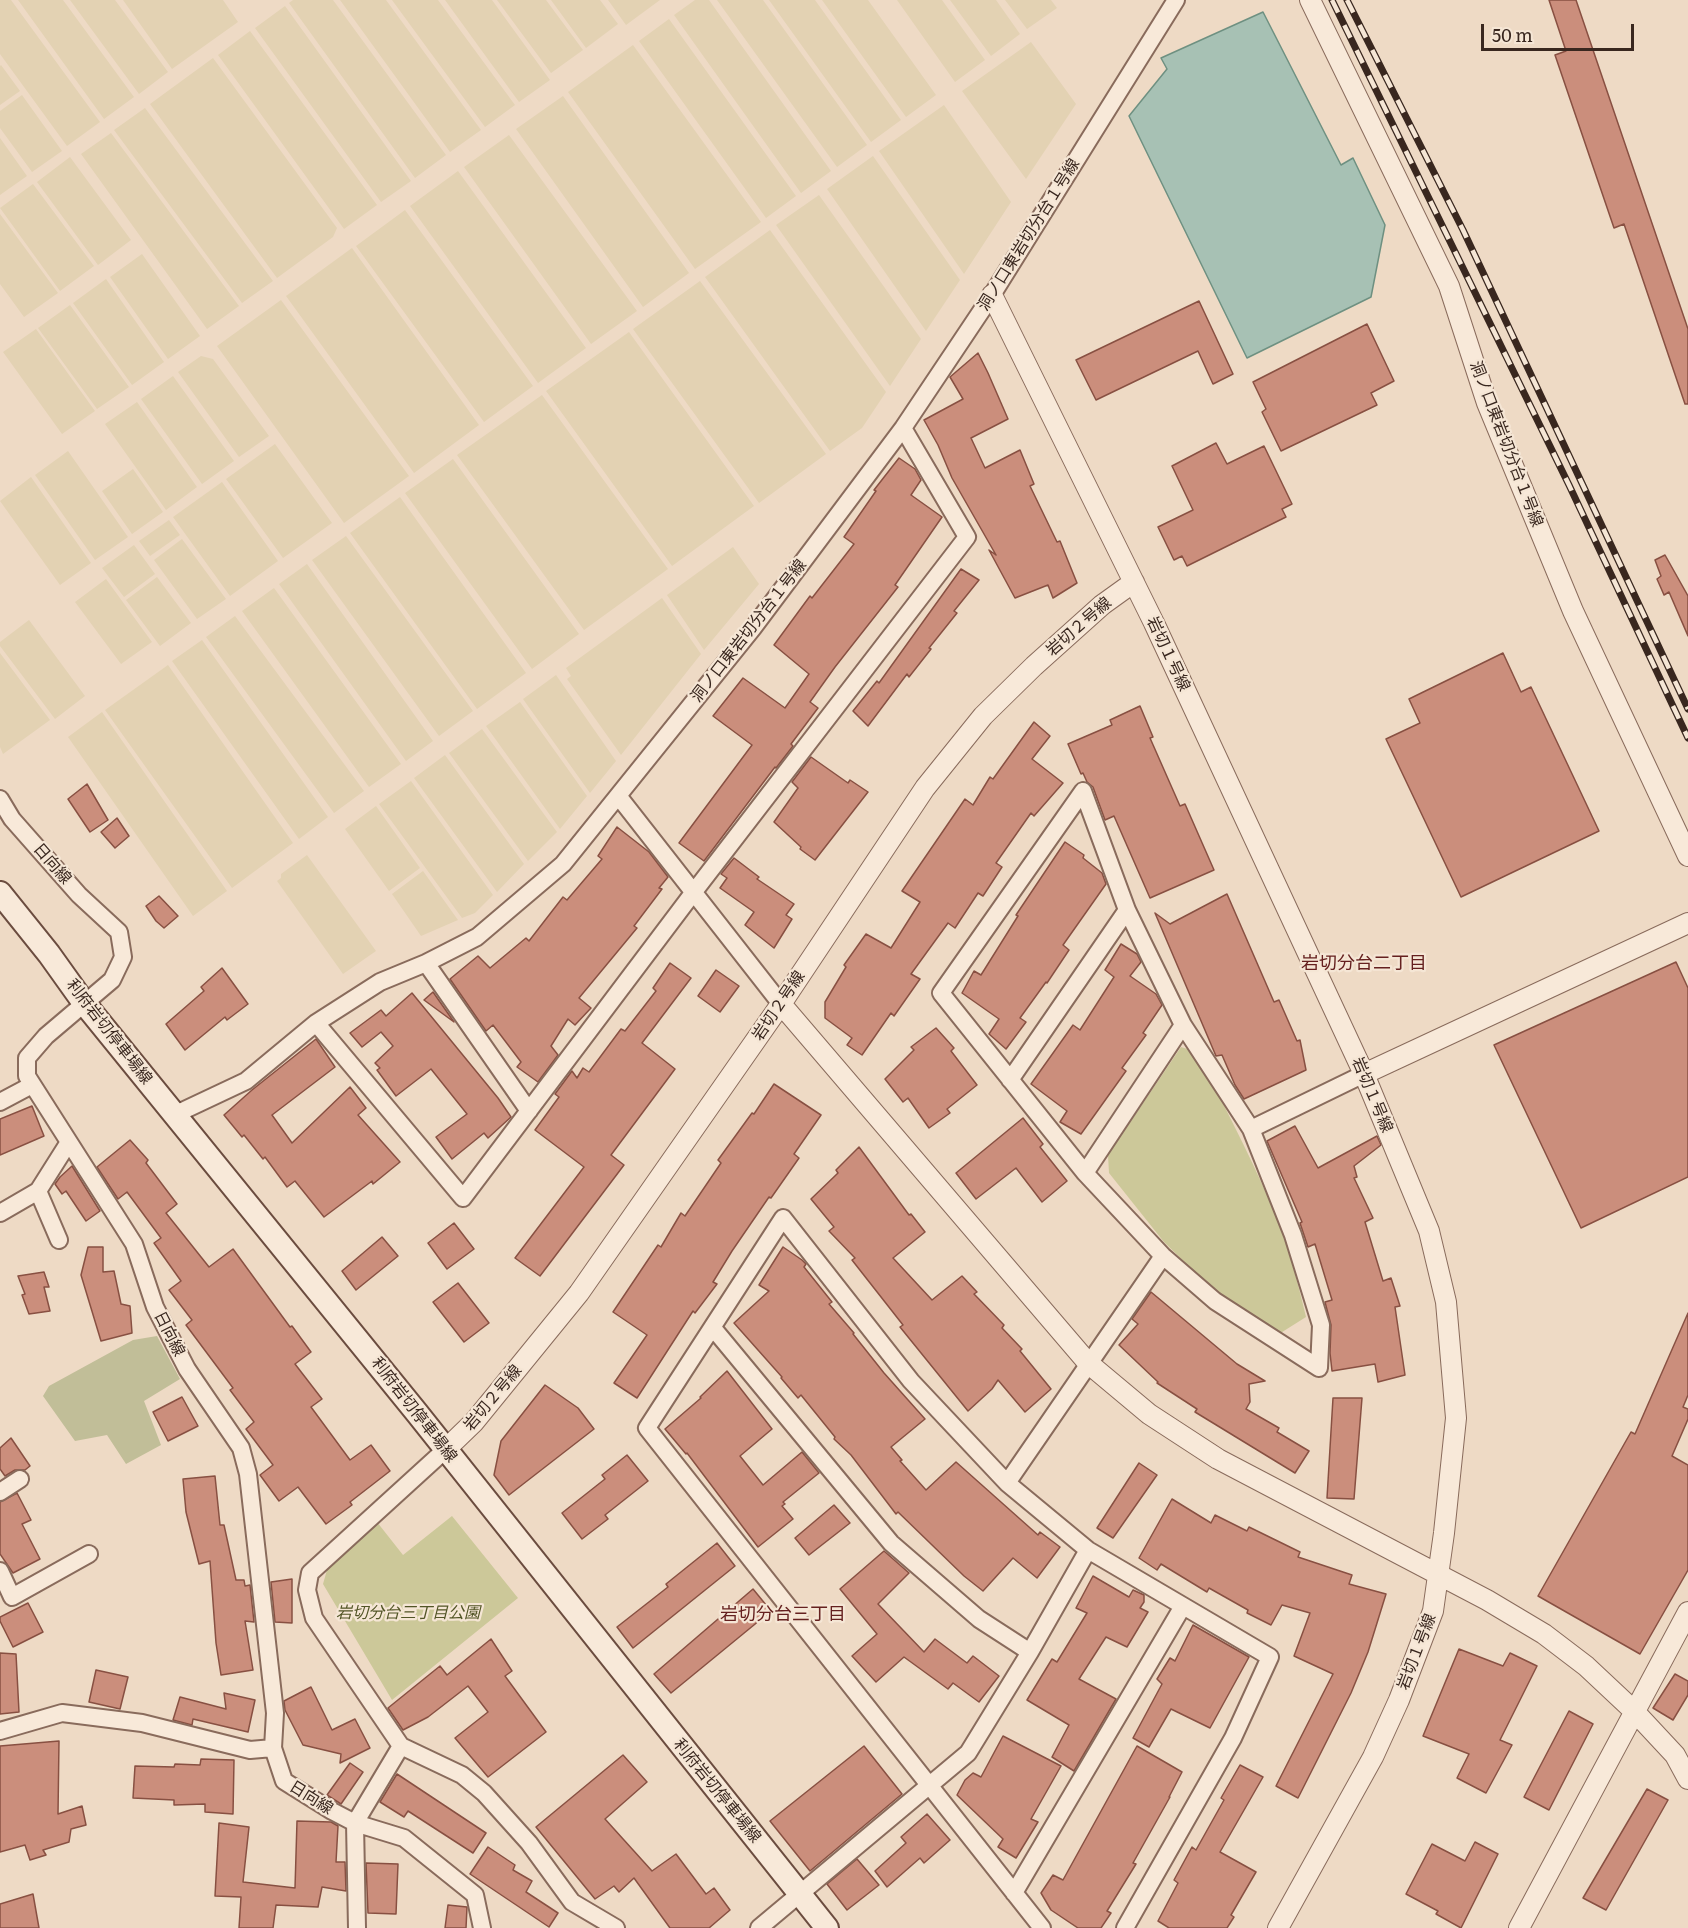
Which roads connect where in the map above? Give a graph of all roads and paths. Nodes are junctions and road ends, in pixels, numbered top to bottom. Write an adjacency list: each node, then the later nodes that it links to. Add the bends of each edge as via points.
1 (1176, 0): 3 (street, 洞ノ口東岩切分台１号線)
2 (1310, 0): 8 (street, 洞ノ口東岩切分台１号線, via 1449,286 1487,403 1568,600)
3 (992, 295): 4 (street, 洞ノ口東岩切分台１号線); 5 (street, 岩切１号線)
4 (903, 428): 6 (street, 洞ノ口東岩切分台１号線, via 753,628); 10 (street, via 967,537)
5 (1134, 582): 15 (street, 岩切２号線, via 1102,605 983,716 925,788); 18 (street, 岩切１号線)
6 (619, 797): 10 (street); 13 (street, 洞ノ口東岩切分台１号線, via 563,864 477,937)
7 (0, 799): 14 (street, 日向線, via 12,819 79,895 119,932 123,957 112,980)
8 (1688, 856)
9 (0, 893): 14 (main road, 利府岩切停車場線)
10 (693, 893): 15 (street); 22 (street)
11 (1127, 910): 17 (street); 19 (street); 19 (street, via 1083,791 941,993)
12 (1688, 923): 18 (street)
13 (426, 963): 16 (street, 洞ノ口東岩切分台１号線, via 380,982); 22 (street)
14 (84, 1003): 20 (street, 日向線, via 27,1058 27,1076); 23 (main road, 利府岩切停車場線)
15 (781, 1004): 32 (street); 33 (street, 岩切２号線, via 579,1293 474,1422)
16 (316, 1023): 22 (street, via 463,1198); 23 (street, 洞ノ口東岩切分台１号線, via 246,1081)
17 (1183, 1026): 24 (street); 26 (street)
18 (1364, 1074): 24 (street); 40 (street, 岩切１号線, via 1429,1231 1446,1302 1456,1418)
19 (1010, 1080): 26 (street)
20 (32, 1085): 21 (street); 25 (street, 日向線)
21 (0, 1102)
22 (529, 1111)
23 (176, 1114): 33 (main road, 利府岩切停車場線)
24 (1251, 1129): 30 (street, via 1293,1235 1321,1325 1319,1368 1215,1301)
25 (69, 1142): 27 (street); 47 (street, 日向線, via 134,1244 155,1307 187,1369 241,1448 248,1474 275,1713)
26 (1084, 1173): 30 (street)
27 (38, 1191): 28 (street); 29 (street)
28 (0, 1212)
29 (59, 1240)
30 (1163, 1256): 32 (street)
31 (713, 1328): 35 (street, via 783,1218 911,1381); 43 (street, via 891,1543 979,1619); 49 (street, via 647,1428)
32 (1088, 1363): 35 (street); 40 (street, via 1149,1414 1218,1459)
33 (445, 1450): 46 (street, via 310,1573 307,1590 314,1618); 52 (main road, 利府岩切停車場線)
34 (20, 1479): 36 (street)
35 (1007, 1483): 37 (street)
36 (0, 1492)
37 (1088, 1550): 41 (street); 43 (street)
38 (89, 1554): 39 (street, via 12,1597)
39 (0, 1571)
40 (1438, 1573): 44 (street, via 1544,1634); 60 (street, 岩切１号線, via 1433,1611 1374,1757)
41 (1183, 1606): 51 (street); 59 (street, via 1270,1657 1233,1738)
42 (1688, 1612): 44 (street)
43 (1030, 1652): 49 (street, via 968,1753)
44 (1634, 1711): 48 (street, via 1675,1755); 61 (street)
45 (0, 1731): 47 (street, via 62,1713 142,1723 250,1750)
46 (401, 1746): 50 (street); 55 (street, via 462,1775 484,1793 529,1843 572,1902)
47 (273, 1748): 50 (street, 日向線, via 284,1781)
48 (1688, 1779)
49 (930, 1786): 51 (street); 52 (street)
50 (356, 1823): 53 (street); 54 (street, 日向線, via 404,1838 475,1895)
51 (1014, 1893): 58 (street)
52 (800, 1895): 56 (street); 57 (main road, 利府岩切停車場線)
53 (357, 1928)
54 (482, 1928)
55 (616, 1928)
56 (759, 1928)
57 (827, 1928)
58 (1042, 1928)
59 (1125, 1928)
60 (1278, 1928)
61 (1518, 1928)

